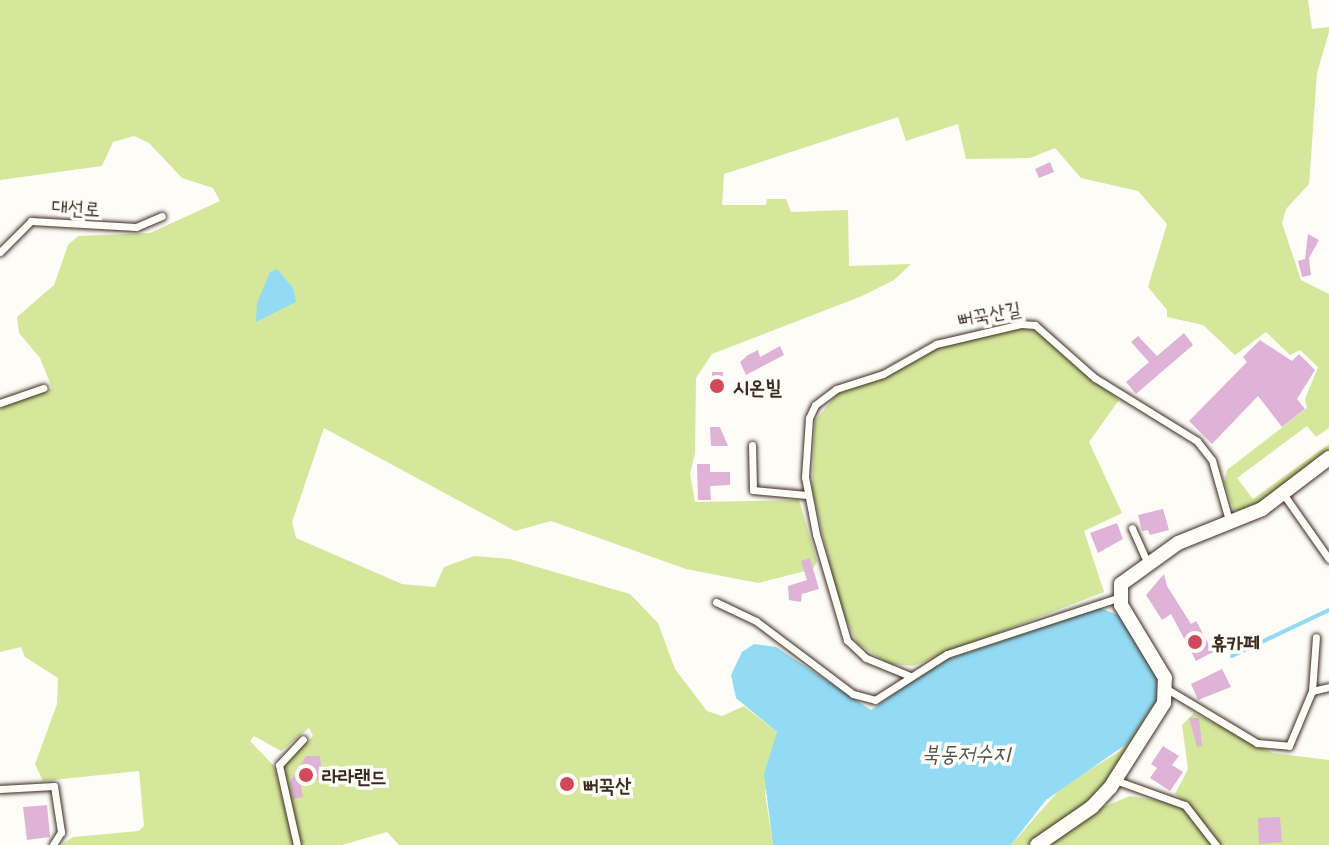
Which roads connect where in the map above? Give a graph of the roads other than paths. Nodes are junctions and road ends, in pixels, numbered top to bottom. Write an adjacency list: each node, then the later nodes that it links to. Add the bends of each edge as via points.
1 (162, 216): 2 (lane, 대선로, via 136,227 31,221)
2 (0, 252)
3 (43, 388): 4 (lane)
4 (0, 403)
5 (752, 445): 7 (lane, via 753,490)
6 (1329, 458): 8 (street)
7 (807, 495): 9 (lane, 뻐꾹산길, via 809,418 823,396 883,374 936,344 1027,324 1108,387 1197,441 1212,460); 16 (lane, 뻐꾹산길, via 847,640 866,658)
8 (1284, 495): 9 (street); 11 (lane)
9 (1230, 524): 12 (street, via 1178,543)
10 (1132, 528): 12 (lane)
11 (1329, 559)
12 (1147, 562): 13 (street, via 1121,584)
13 (1117, 598): 16 (lane, via 947,654); 18 (street, via 1160,664)
14 (716, 602): 16 (lane, via 756,621 860,698 880,698)
15 (1316, 637): 19 (lane)
16 (910, 676)
17 (1329, 687): 19 (lane)
18 (1167, 689): 19 (lane, via 1244,736 1281,748 1298,735); 21 (street, via 1158,718)
19 (1312, 691)
20 (303, 739): 24 (lane, via 279,765)
21 (1115, 780): 25 (street, via 1092,807); 26 (lane, via 1185,805)
22 (0, 789): 23 (lane, via 54,786 61,832)
23 (53, 845)
24 (297, 845)
25 (1037, 845)
26 (1216, 845)

